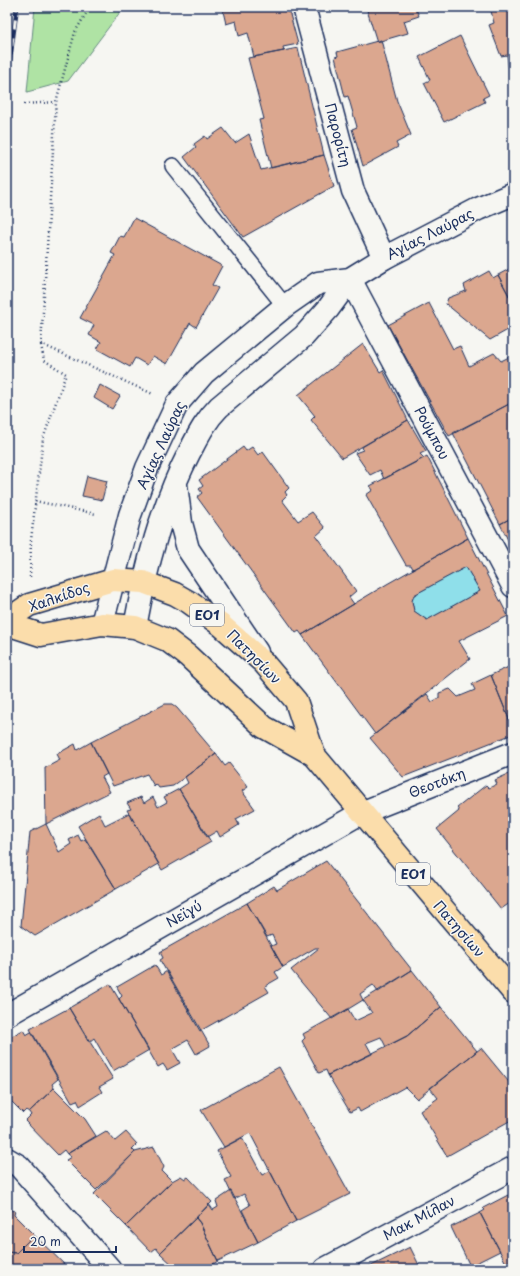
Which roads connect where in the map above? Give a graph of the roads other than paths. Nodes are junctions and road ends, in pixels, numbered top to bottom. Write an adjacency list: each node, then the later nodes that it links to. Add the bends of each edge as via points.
1 (304, 7): 4 (street, Παρορίτη, via 353,191)
2 (173, 166): 6 (lane)
3 (513, 194): 4 (street, Αγίας Λαύρας, via 478,209)
4 (384, 258): 5 (street, Αγίας Λαύρας)
5 (350, 279): 6 (street, Αγίας Λαύρας, via 318,283); 7 (street, Αγίας Λαύρας, via 304,336 209,418); 10 (street, Ρούμπου)
6 (285, 306): 8 (street, Αγίας Λαύρας, via 204,373 177,404 147,468 125,530)
7 (176, 479): 9 (street, Αγίας Λαύρας, via 152,546); 15 (street, via 180,524 188,549)
8 (114, 580): 9 (main road, Πατησίων / ΕΟ1); 11 (main road, Χαλκίδος / ΕΟ1, via 29,605); 13 (street, Αγίας Λαύρας)
9 (143, 582): 14 (street, Αγίας Λαύρας); 15 (main road, Πατησίων / ΕΟ1, via 190,602)
10 (513, 586)
11 (7, 620)
12 (7, 624): 13 (main road, Χαλκίδος / ΕΟ1, via 40,635)
13 (102, 624): 14 (main road, Πατησίων / ΕΟ1)
14 (135, 627): 17 (main road, Πατησίων / ΕΟ1, via 167,640 188,656 264,727)
15 (263, 662): 17 (main road, Πατησίων / ΕΟ1, via 296,701)
16 (513, 753): 18 (street, Θεοτόκη)
17 (314, 755): 18 (main road, Πατησίων / ΕΟ1)
18 (361, 813): 19 (main road, Πατησίων / ΕΟ1); 20 (street, Νεϊγύ)
19 (513, 992)
20 (7, 1015)
21 (7, 1159): 23 (street, via 20,1166)
22 (513, 1168): 24 (street, Μακ Μίλαν)
23 (110, 1269)
24 (325, 1269)

